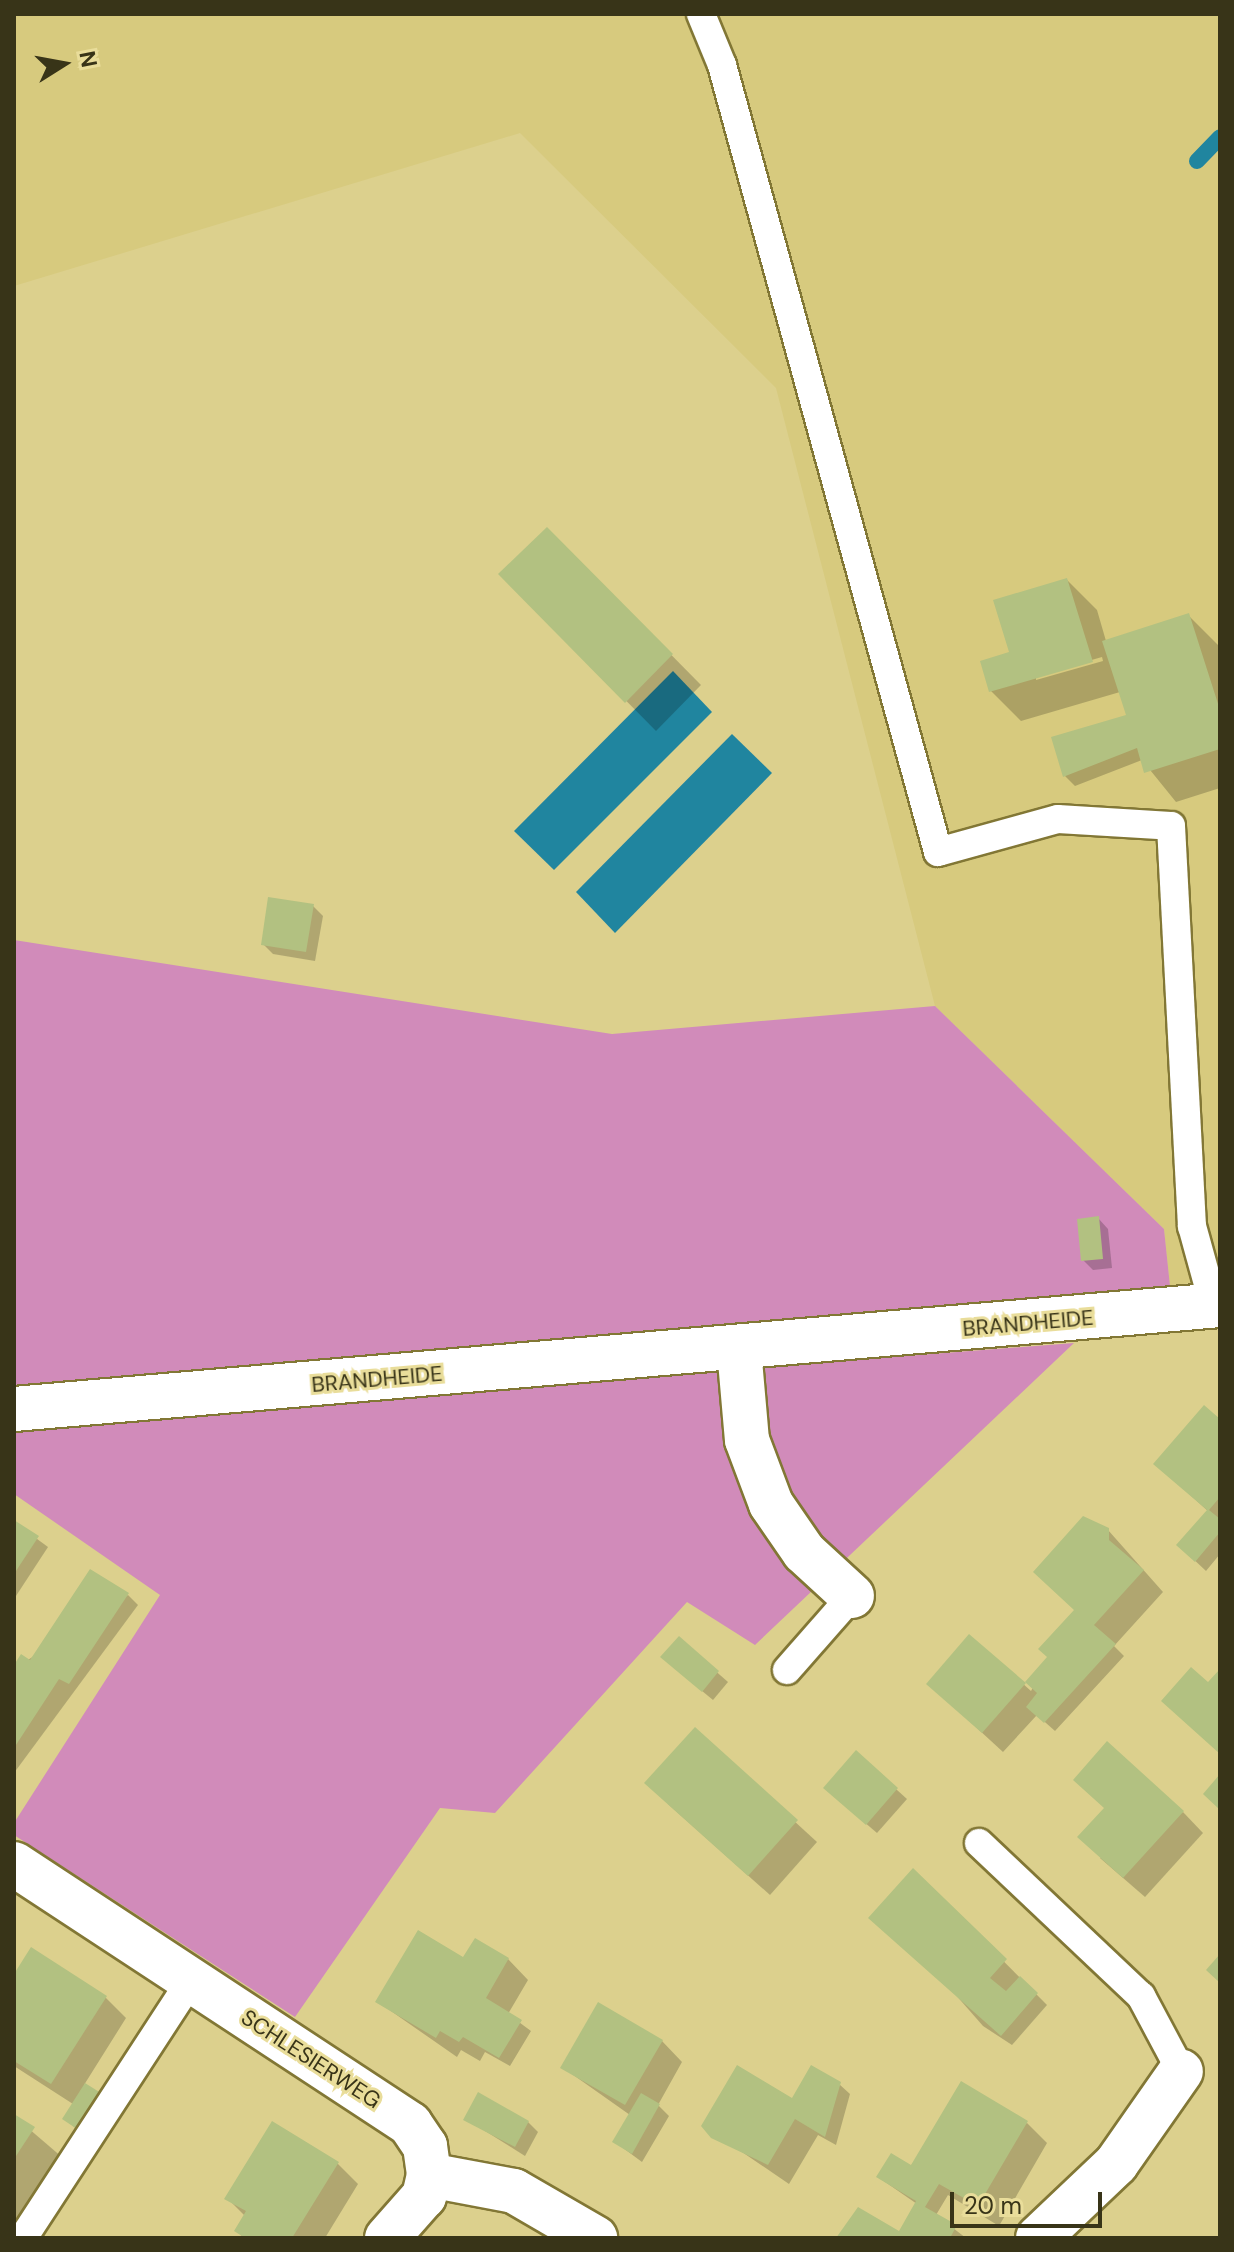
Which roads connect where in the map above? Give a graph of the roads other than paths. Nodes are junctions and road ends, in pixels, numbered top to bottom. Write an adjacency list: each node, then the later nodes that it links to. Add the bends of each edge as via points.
1 (701, 14): 2 (lane, via 722,65 938,852 1058,819 1171,826 1192,1226)
2 (1217, 1306): 3 (street, BRANDHEIDE)
3 (739, 1349): 4 (street, BRANDHEIDE); 5 (street, via 747,1440 771,1504 804,1552)
4 (14, 1409)
5 (852, 1596): 6 (lane)
6 (787, 1670)
7 (979, 1843): 10 (lane, via 1141,1996)
8 (14, 1864): 9 (street, SCHLESIERWEG)
9 (191, 1980): 11 (street, SCHLESIERWEG, via 410,2124 425,2146); 12 (lane)
10 (1181, 2071): 15 (street, via 1116,2164)
11 (429, 2175): 13 (street, via 424,2196); 14 (street, via 514,2191)
12 (23, 2238)
13 (387, 2238)
14 (595, 2238)
15 (1038, 2238)

